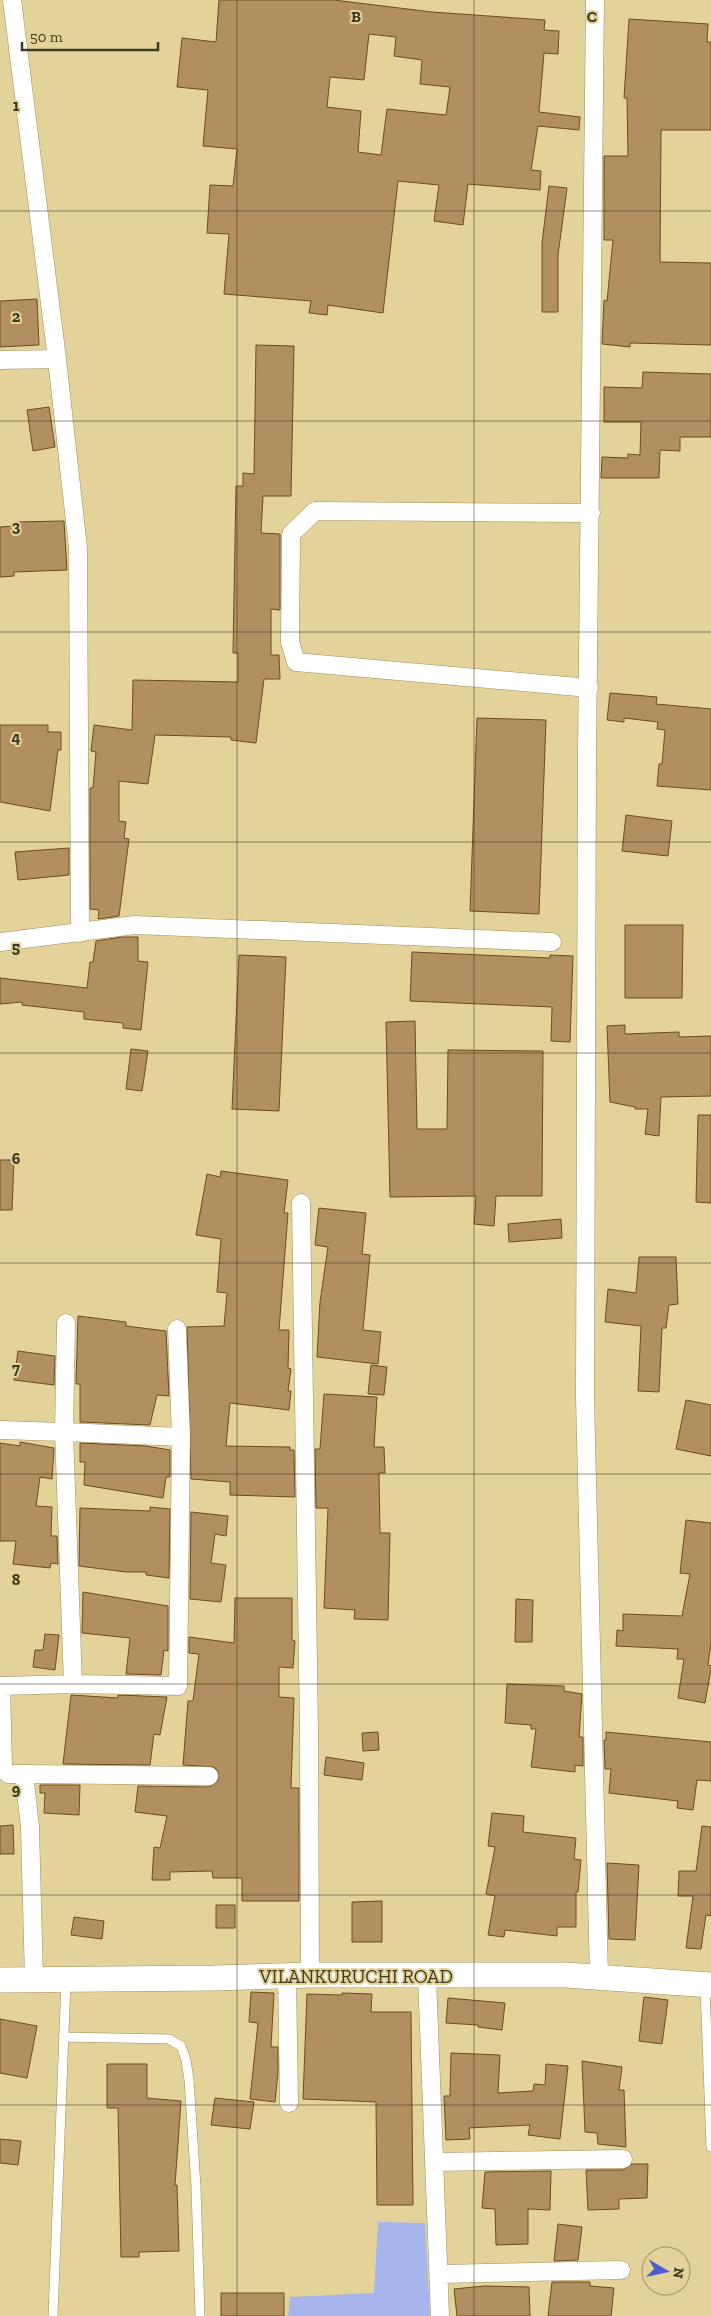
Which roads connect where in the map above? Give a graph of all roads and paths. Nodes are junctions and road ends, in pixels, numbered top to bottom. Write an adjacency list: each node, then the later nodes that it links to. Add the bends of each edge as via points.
1 (12, 0): 3 (street)
2 (595, 0): 5 (street)
3 (57, 359): 4 (street); 7 (street, via 78,548)
4 (0, 360)
5 (591, 513): 6 (street); 6 (street, via 315,511 291,534 290,642 296,662)
6 (588, 688): 22 (street, via 585,1398)
7 (80, 933): 8 (street); 9 (street, via 135,925)
8 (0, 942)
9 (552, 942)
10 (301, 1203): 20 (street, via 309,1729)
11 (66, 1323): 14 (street)
12 (177, 1329): 15 (street)
13 (0, 1430): 14 (street)
14 (64, 1432): 15 (street); 16 (street)
15 (180, 1437): 16 (street, via 178,1686)
16 (73, 1684): 17 (street)
17 (0, 1686): 18 (street, via 3,1768 8,1774)
18 (24, 1774): 19 (street); 25 (street, via 31,1851)
19 (209, 1776)
20 (298, 1975): 21 (main road, VILANKURUCHI ROAD); 23 (main road, VILANKURUCHI ROAD); 28 (street)
21 (427, 1976): 22 (main road, VILANKURUCHI ROAD); 31 (street)
22 (599, 1977): 26 (main road, VILANKURUCHI ROAD)
23 (66, 1979): 25 (main road, VILANKURUCHI ROAD); 27 (lane)
24 (0, 1980): 25 (main road, VILANKURUCHI ROAD)
25 (34, 1980)
26 (708, 1984): 29 (lane)
27 (63, 2037): 34 (lane); 35 (lane, via 169,2039 181,2046 189,2080)
28 (289, 2103)
29 (711, 2147)
30 (623, 2159): 31 (street)
31 (434, 2162): 33 (street)
32 (621, 2270): 33 (street)
33 (439, 2274): 36 (street)
34 (54, 2316)
35 (200, 2316)
36 (440, 2316)

